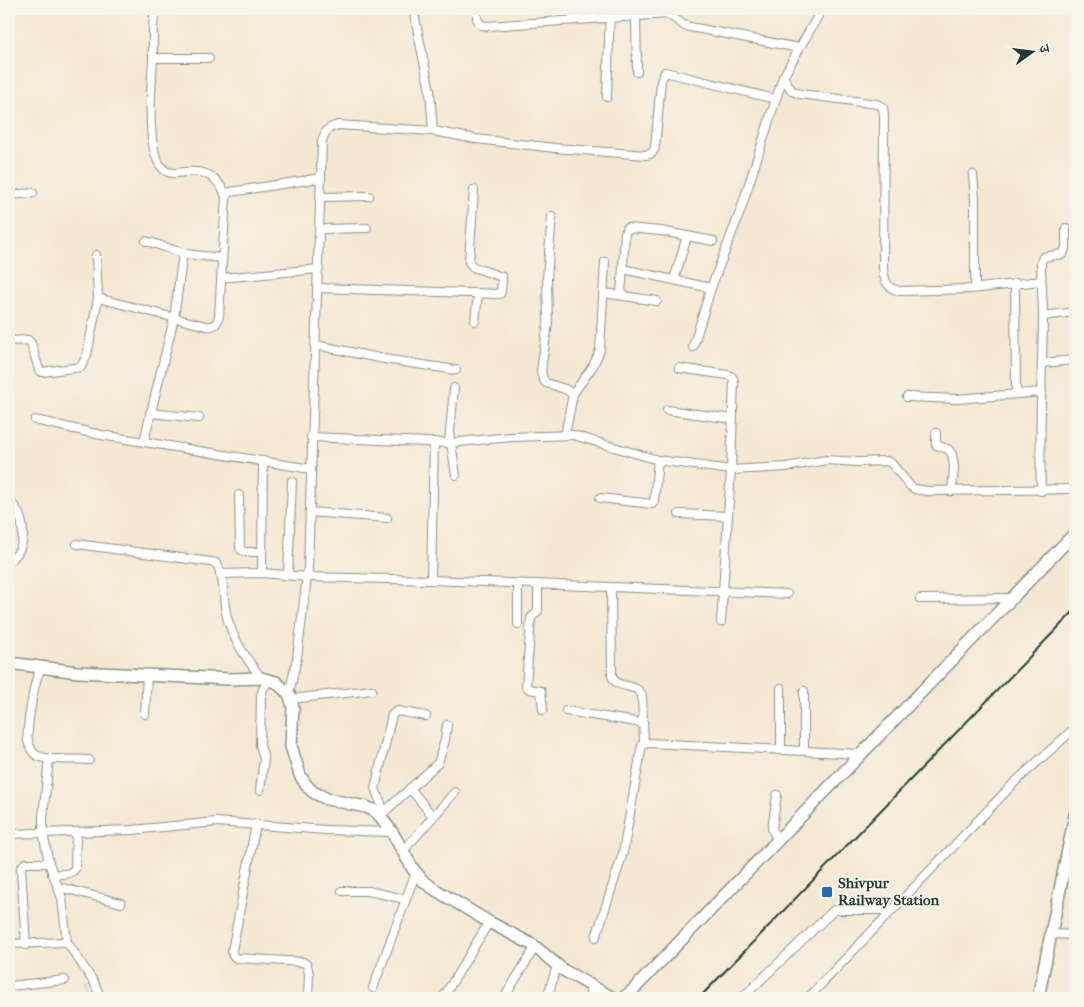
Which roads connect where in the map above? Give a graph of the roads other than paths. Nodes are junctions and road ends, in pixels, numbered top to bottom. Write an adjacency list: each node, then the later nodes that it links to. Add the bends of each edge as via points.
1 (155, 9): 9 (street)
2 (413, 9): 15 (street, via 430,91)
3 (476, 9): 7 (street, via 481,25 488,26)
4 (610, 9): 7 (street)
5 (822, 9): 8 (street)
6 (636, 16): 7 (street); 8 (street, via 668,14 685,26); 11 (street)
7 (610, 18): 13 (street)
8 (799, 48): 12 (street)
9 (153, 58): 10 (street); 19 (street, via 150,128 157,159 168,172 196,171 209,175)
10 (210, 58)
11 (637, 72)
12 (783, 77): 14 (street); 45 (street, via 792,91 800,94 883,107 883,267 887,285 900,291)
13 (607, 97)
14 (775, 99): 15 (street, via 665,72 661,81 655,148 646,155 555,148); 44 (street, via 740,212)
15 (433, 131): 17 (street, via 338,124 329,127 322,142)
16 (973, 175): 45 (street)
17 (321, 178): 19 (street); 23 (street)
18 (474, 190): 47 (street, via 469,262 473,267 500,275 502,279 500,294)
19 (224, 192): 35 (street)
20 (34, 193): 21 (street)
21 (9, 195)
22 (369, 196): 23 (street)
23 (320, 197): 27 (street)
24 (552, 216): 65 (street, via 542,375 546,383)
25 (367, 228): 27 (street)
26 (1066, 228): 31 (street)
27 (320, 229): 37 (street)
28 (687, 236): 29 (street); 38 (street, via 627,228); 40 (street)
29 (713, 241)
30 (146, 242): 33 (street)
31 (1066, 246): 32 (street); 41 (street, via 1063,254 1042,258)
32 (1075, 246)
33 (183, 253): 35 (street); 53 (street)
34 (96, 255): 49 (street)
35 (222, 258): 39 (street)
36 (606, 262): 46 (street)
37 (319, 269): 39 (street); 43 (street)
38 (623, 269): 40 (street); 48 (street)
39 (221, 278): 53 (street, via 219,316 215,325 206,326)
40 (674, 280): 44 (street)
41 (1041, 281): 42 (street); 52 (street)
42 (1015, 283): 45 (street); 64 (street)
43 (318, 288): 47 (street); 56 (street)
44 (711, 288): 57 (street)
45 (975, 288)
46 (604, 293): 48 (street); 65 (street, via 600,350)
47 (478, 294): 54 (street)
48 (621, 295): 50 (street)
49 (98, 298): 53 (street); 55 (street, via 82,367 42,372 28,340)
50 (657, 301)
51 (1075, 312): 52 (street)
52 (1043, 316): 59 (street)
53 (174, 318): 68 (street)
54 (476, 321)
55 (9, 342)
56 (316, 345): 61 (street); 74 (street)
57 (693, 347)
58 (1075, 360): 59 (street)
59 (1042, 363): 63 (street)
60 (679, 368): 70 (street, via 732,376)
61 (456, 370)
62 (454, 388): 77 (street)
63 (1042, 392): 64 (street); 86 (street)
64 (1016, 393): 66 (street, via 957,399)
65 (573, 394): 73 (street)
66 (907, 397)
67 (667, 410): 70 (street)
68 (150, 413): 69 (street); 75 (street)
69 (199, 418)
70 (732, 419): 81 (street)
71 (35, 420): 75 (street)
72 (936, 433): 85 (street, via 936,445 952,454)
73 (565, 435): 77 (street); 78 (street)
74 (312, 437): 76 (street); 80 (street)
75 (144, 441): 79 (street)
76 (434, 442): 77 (street); 102 (street)
77 (450, 443): 82 (street)
78 (658, 460): 81 (street); 88 (street, via 652,504)
79 (263, 461): 80 (street); 96 (street)
80 (311, 469): 90 (street)
81 (731, 470): 85 (street, via 786,467 826,460 886,461 915,489); 92 (street)
82 (456, 475)
83 (292, 481): 100 (street)
84 (1075, 489): 86 (street)
85 (952, 491): 86 (street)
86 (1041, 491)
87 (239, 495): 96 (street, via 240,549)
88 (600, 498)
89 (9, 501): 97 (street, via 16,508 23,528 17,553)
90 (310, 512): 93 (street); 101 (street)
91 (679, 514): 92 (street)
92 (728, 516): 106 (street)
93 (387, 518)
94 (1075, 533): 109 (street)
95 (77, 544): 99 (street, via 211,562 216,564)
96 (262, 552): 98 (street)
97 (9, 561)
98 (262, 573): 99 (street); 100 (street)
99 (220, 574): 115 (street, via 230,626 245,656)
100 (288, 575): 101 (street)
101 (307, 577): 102 (street); 119 (street)
102 (431, 580): 103 (street)
103 (518, 585): 104 (street); 111 (street)
104 (538, 585): 105 (street); 120 (street, via 538,611 531,618 526,686 541,691)
105 (612, 588): 106 (street); 124 (street, via 612,676 617,684 640,691)
106 (722, 591): 107 (street); 110 (street)
107 (786, 594)
108 (920, 598): 109 (street)
109 (1012, 598): 130 (street)
110 (720, 622)
111 (518, 624)
112 (9, 663): 113 (street)
113 (44, 667): 114 (street, via 78,672); 131 (street, via 38,673 28,740 36,755)
114 (146, 674): 115 (street); 122 (street)
115 (266, 679): 119 (street, via 282,686); 134 (street, via 261,695 260,745 264,759)
116 (781, 688): 128 (street)
117 (372, 690): 119 (street)
118 (804, 691): 129 (street)
119 (290, 696): 137 (street, via 293,708 291,746 306,784 320,796)
120 (542, 710)
121 (566, 711): 124 (street)
122 (145, 714)
123 (426, 716): 137 (street, via 397,711 392,715 375,788)
124 (643, 723): 127 (street)
125 (446, 725): 133 (street, via 438,763)
126 (1075, 728): 155 (street, via 1015,782)
127 (644, 743): 128 (street); 159 (street, via 640,748 623,853)
128 (781, 750): 129 (street)
129 (804, 751): 130 (street)
130 (861, 754): 145 (street)
131 (49, 758): 132 (street); 143 (street, via 44,794)
132 (89, 760)
133 (410, 788): 137 (street); 139 (street)
134 (260, 790)
135 (455, 792): 139 (street)
136 (778, 795): 145 (street, via 772,829 774,834)
137 (382, 814): 142 (street)
138 (1075, 814): 157 (street)
139 (433, 817): 147 (street)
140 (256, 824): 141 (street, via 216,822); 142 (street); 170 (street, via 233,956 307,964)
141 (76, 832): 143 (street); 150 (street, via 72,873)
142 (392, 832): 147 (street)
143 (44, 833): 144 (street); 148 (street)
144 (9, 834)
145 (782, 837): 175 (street)
146 (1075, 845): 157 (street)
147 (403, 851): 149 (street)
148 (49, 863): 150 (street); 162 (street, via 25,863 21,868)
149 (416, 872): 153 (street); 156 (street, via 434,889)
150 (52, 874): 151 (street)
151 (58, 888): 154 (street); 160 (street)
152 (342, 891): 153 (street, via 368,891)
153 (405, 899): 167 (street)
154 (121, 903)
155 (892, 910): 176 (street, via 834,910); 177 (street)
156 (488, 922): 163 (street); 171 (street)
157 (1054, 934): 158 (street); 178 (street); 179 (street)
158 (1075, 935)
159 (596, 937)
160 (67, 942): 162 (street); 169 (street, via 96,984)
161 (9, 944): 162 (street)
162 (26, 945)
163 (536, 946): 164 (street); 172 (street)
164 (557, 966): 168 (street); 173 (street)
165 (65, 980): 166 (street)
166 (9, 986)
167 (373, 988)
168 (590, 993): 174 (street)
169 (100, 998)
170 (308, 998)
171 (443, 998)
172 (504, 998)
173 (547, 998)
174 (614, 998)
175 (623, 998)
176 (742, 998)
177 (808, 998)
178 (1038, 998)
179 (1045, 998)

